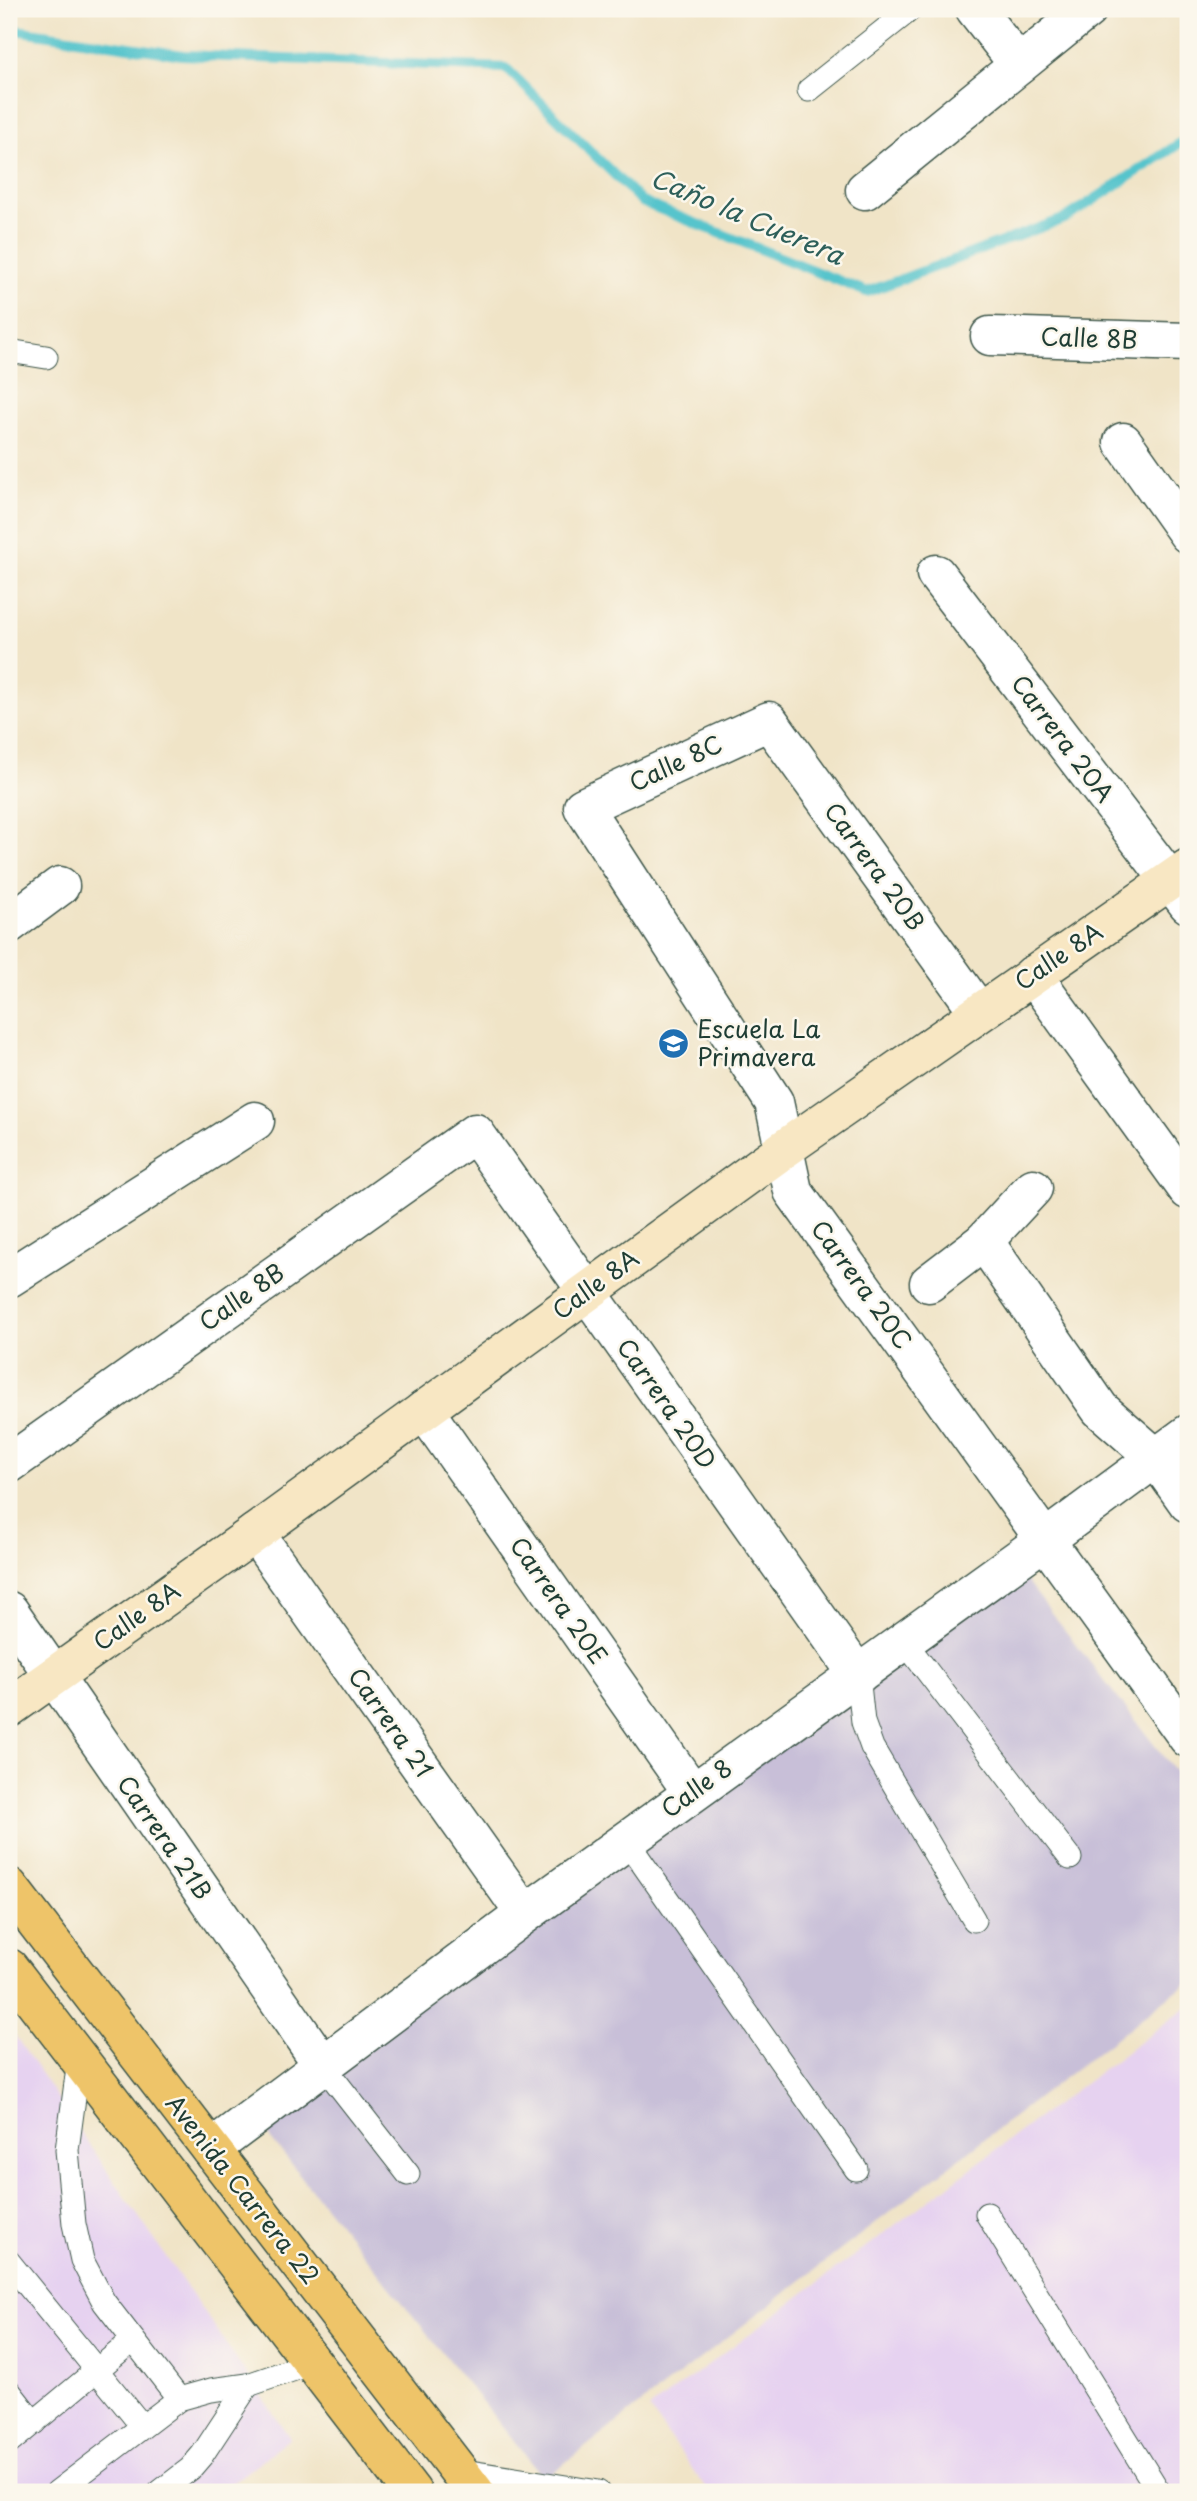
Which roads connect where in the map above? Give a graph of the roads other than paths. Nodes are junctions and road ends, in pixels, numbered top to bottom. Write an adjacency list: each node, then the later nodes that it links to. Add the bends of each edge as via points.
1 (911, 9): 5 (lane)
2 (975, 9): 4 (street)
3 (1088, 9): 4 (street)
4 (1019, 65): 6 (street)
5 (809, 90)
6 (865, 190)
7 (990, 336): 8 (street, Calle 8B)
8 (1188, 342)
9 (9, 351): 10 (lane)
10 (46, 357)
11 (1123, 442): 12 (street)
12 (1188, 534)
13 (936, 574): 16 (street, Carrera 20A)
14 (769, 721): 15 (street, Calle 8C); 20 (street, Carrera 20B)
15 (583, 807): 23 (street, Carrera 20C, via 774,1102)
16 (1182, 885): 19 (street, Calle 8A)
17 (60, 886): 18 (street)
18 (9, 924)
19 (1033, 975): 20 (street, Calle 8A); 25 (street)
20 (979, 1013): 23 (street, Calle 8A)
21 (255, 1121): 27 (street)
22 (475, 1133): 29 (street, Carrera 20D); 33 (street, Calle 8B)
23 (784, 1149): 29 (street, Calle 8A); 36 (street, Carrera 20C, via 793,1191)
24 (1033, 1188): 26 (street)
25 (1188, 1190)
26 (984, 1241): 28 (street); 32 (street, via 1100,1409)
27 (9, 1278)
28 (929, 1283)
29 (587, 1292): 30 (street, Calle 8A); 39 (street, Carrera 20D)
30 (424, 1410): 35 (street, Calle 8A); 43 (street, Carrera 20E)
31 (1188, 1434): 32 (street, Calle 8)
32 (1156, 1458): 34 (street); 36 (street, Calle 8)
33 (9, 1464)
34 (1188, 1503)
35 (255, 1533): 40 (street, Calle 8A); 47 (street, Carrera 21)
36 (1046, 1539): 38 (street, Calle 8); 42 (street, Carrera 20C)
37 (9, 1611): 40 (street, Carrera 21B)
38 (904, 1641): 39 (street, Calle 8); 45 (lane)
39 (858, 1675): 43 (street, Calle 8); 48 (lane, via 863,1722 872,1747)
40 (52, 1677): 41 (street, Calle 8A); 51 (street, Carrera 21B)
41 (9, 1708)
42 (1188, 1738)
43 (692, 1792): 44 (street, Calle 8)
44 (626, 1840): 47 (street, Calle 8); 53 (lane)
45 (1070, 1858)
46 (9, 1887): 52 (main road, Avenida Carrera 22)
47 (525, 1913): 51 (street, Calle 8)
48 (974, 1920)
49 (9, 1968): 50 (main road, Avenida Carrera 22)
50 (79, 2060): 57 (lane, via 67,2150 74,2224 82,2260 104,2302); 58 (main road, Avenida Carrera 22)
51 (322, 2064): 52 (street, Calle 8); 54 (lane)
52 (211, 2149): 66 (main road, Avenida Carrera 22)
53 (856, 2169)
54 (408, 2174)
55 (987, 2214): 71 (lane)
56 (9, 2262): 59 (lane)
57 (133, 2340): 59 (lane); 62 (lane)
58 (312, 2363): 60 (lane); 69 (main road, Avenida Carrera 22)
59 (98, 2370): 63 (lane); 64 (lane)
60 (248, 2385): 62 (lane); 68 (lane, via 202,2455)
61 (9, 2391): 63 (lane)
62 (178, 2399): 64 (lane)
63 (34, 2423): 65 (lane)
64 (142, 2426): 67 (lane)
65 (9, 2442)
66 (466, 2481): 70 (lane)
67 (57, 2492)
68 (160, 2492)
69 (412, 2492)
70 (598, 2492)
71 (1159, 2492)

